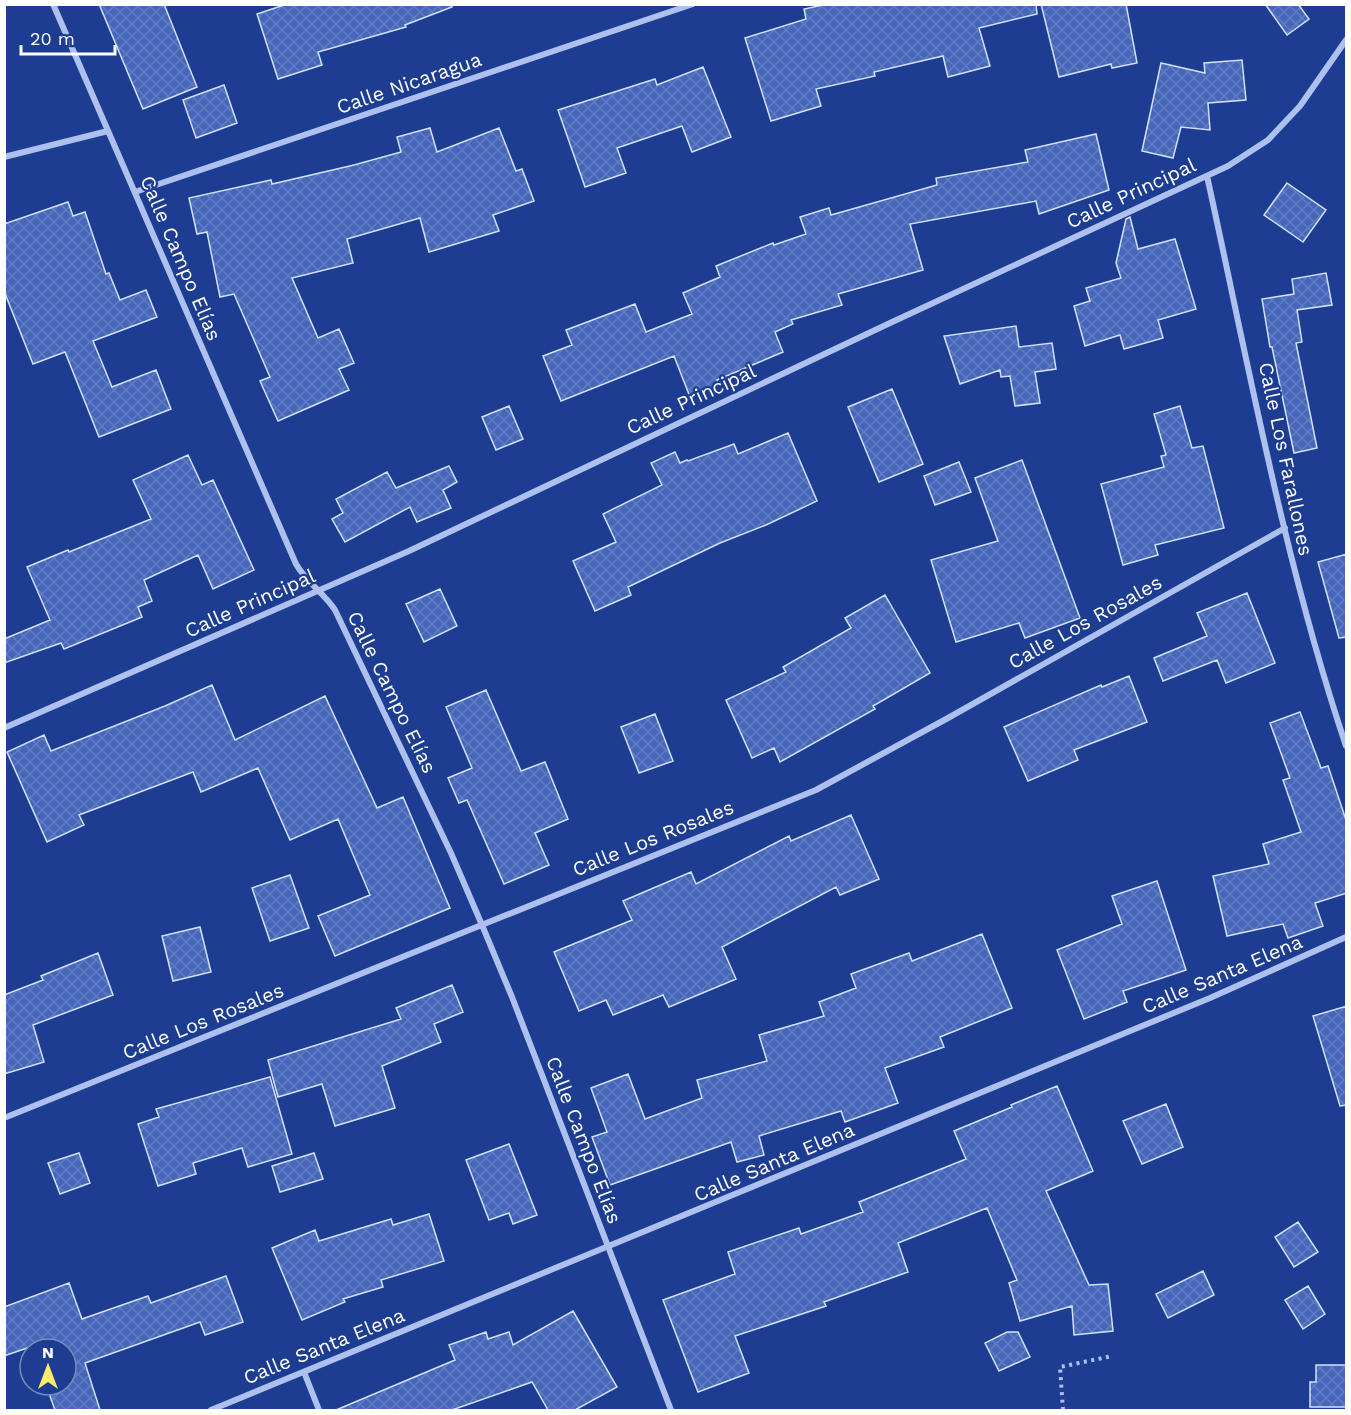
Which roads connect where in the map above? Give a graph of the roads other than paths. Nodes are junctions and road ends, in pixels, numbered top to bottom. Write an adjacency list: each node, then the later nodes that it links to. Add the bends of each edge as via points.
1 (53, 4): 4 (street, Calle Campo Elías)
2 (693, 4): 7 (street, Calle Nicaragua)
3 (1347, 40): 6 (street, Calle Principal, via 1300,106 1268,140)
4 (108, 131): 5 (street); 7 (street, Calle Campo Elías)
5 (4, 158)
6 (1207, 176): 8 (street, Calle Los Farallones); 9 (street, Calle Principal)
7 (135, 192): 9 (street, Calle Campo Elías, via 300,573)
8 (1285, 528): 11 (street, Calle Los Farallones, via 1326,685); 12 (street, Calle Los Rosales, via 816,790)
9 (318, 591): 10 (street, Calle Principal); 12 (street, Calle Campo Elías, via 335,610)
10 (4, 728)
11 (1347, 746)
12 (482, 925): 14 (street, Calle Los Rosales); 15 (street, Calle Campo Elías)
13 (1347, 938): 15 (street, Calle Santa Elena)
14 (4, 1118)
15 (608, 1248): 16 (street, Calle Santa Elena); 19 (street, Calle Campo Elías)
16 (304, 1372): 17 (street, Calle Santa Elena); 18 (street)
17 (211, 1410)
18 (319, 1410)
19 (671, 1410)

